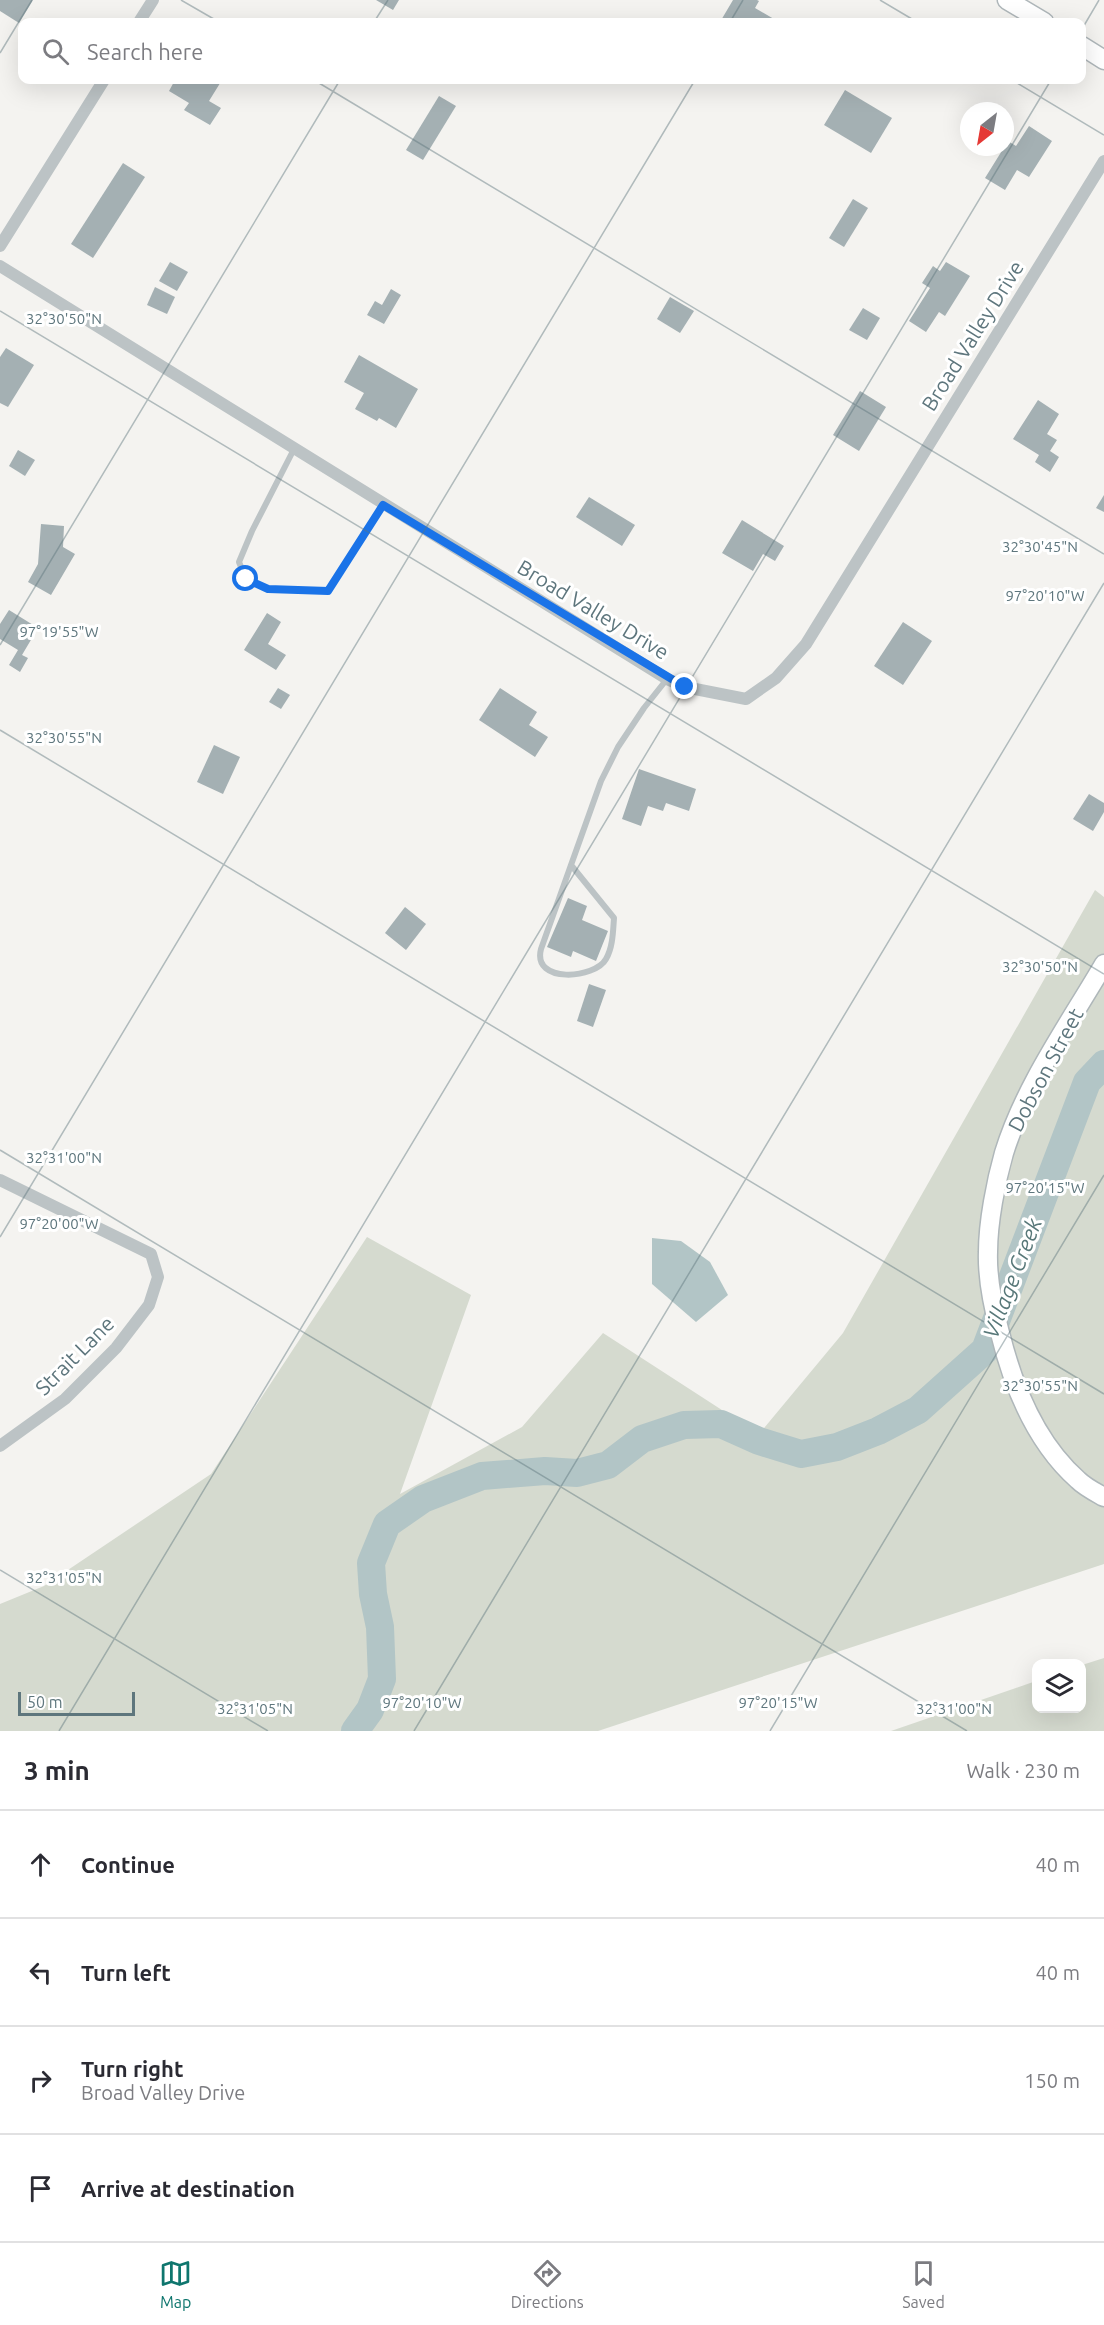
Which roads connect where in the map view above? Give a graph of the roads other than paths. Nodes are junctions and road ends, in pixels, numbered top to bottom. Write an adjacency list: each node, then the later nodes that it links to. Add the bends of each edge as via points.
1 (153, 0): 3 (street)
2 (1007, 0): 4 (street)
3 (142, 18)
4 (1037, 18)
5 (1086, 49): 6 (street)
6 (1104, 60)
7 (101, 84): 9 (street)
8 (1104, 161): 13 (street, Broad Valley Drive, via 806,644 776,678 746,699 685,687)
9 (0, 246)
10 (0, 266): 11 (street, Broad Valley Drive)
11 (294, 449): 12 (street, Broad Valley Drive); 12 (lane, via 239,562 246,579 268,589 328,591)
12 (383, 505): 13 (street, Broad Valley Drive)
13 (668, 679): 14 (lane, via 618,747 601,781)
14 (572, 865): 14 (lane, via 538,958 543,968 555,974 594,969 605,961 613,937 614,918)
15 (1104, 964): 18 (street, Dobson Street, via 1019,1113 1004,1154 988,1251 995,1314 1016,1387 1045,1442 1079,1481)
16 (0, 1180): 17 (street, Strait Lane, via 151,1254 158,1277 149,1305 116,1348 65,1399)
17 (0, 1446)
18 (1104, 1497)

